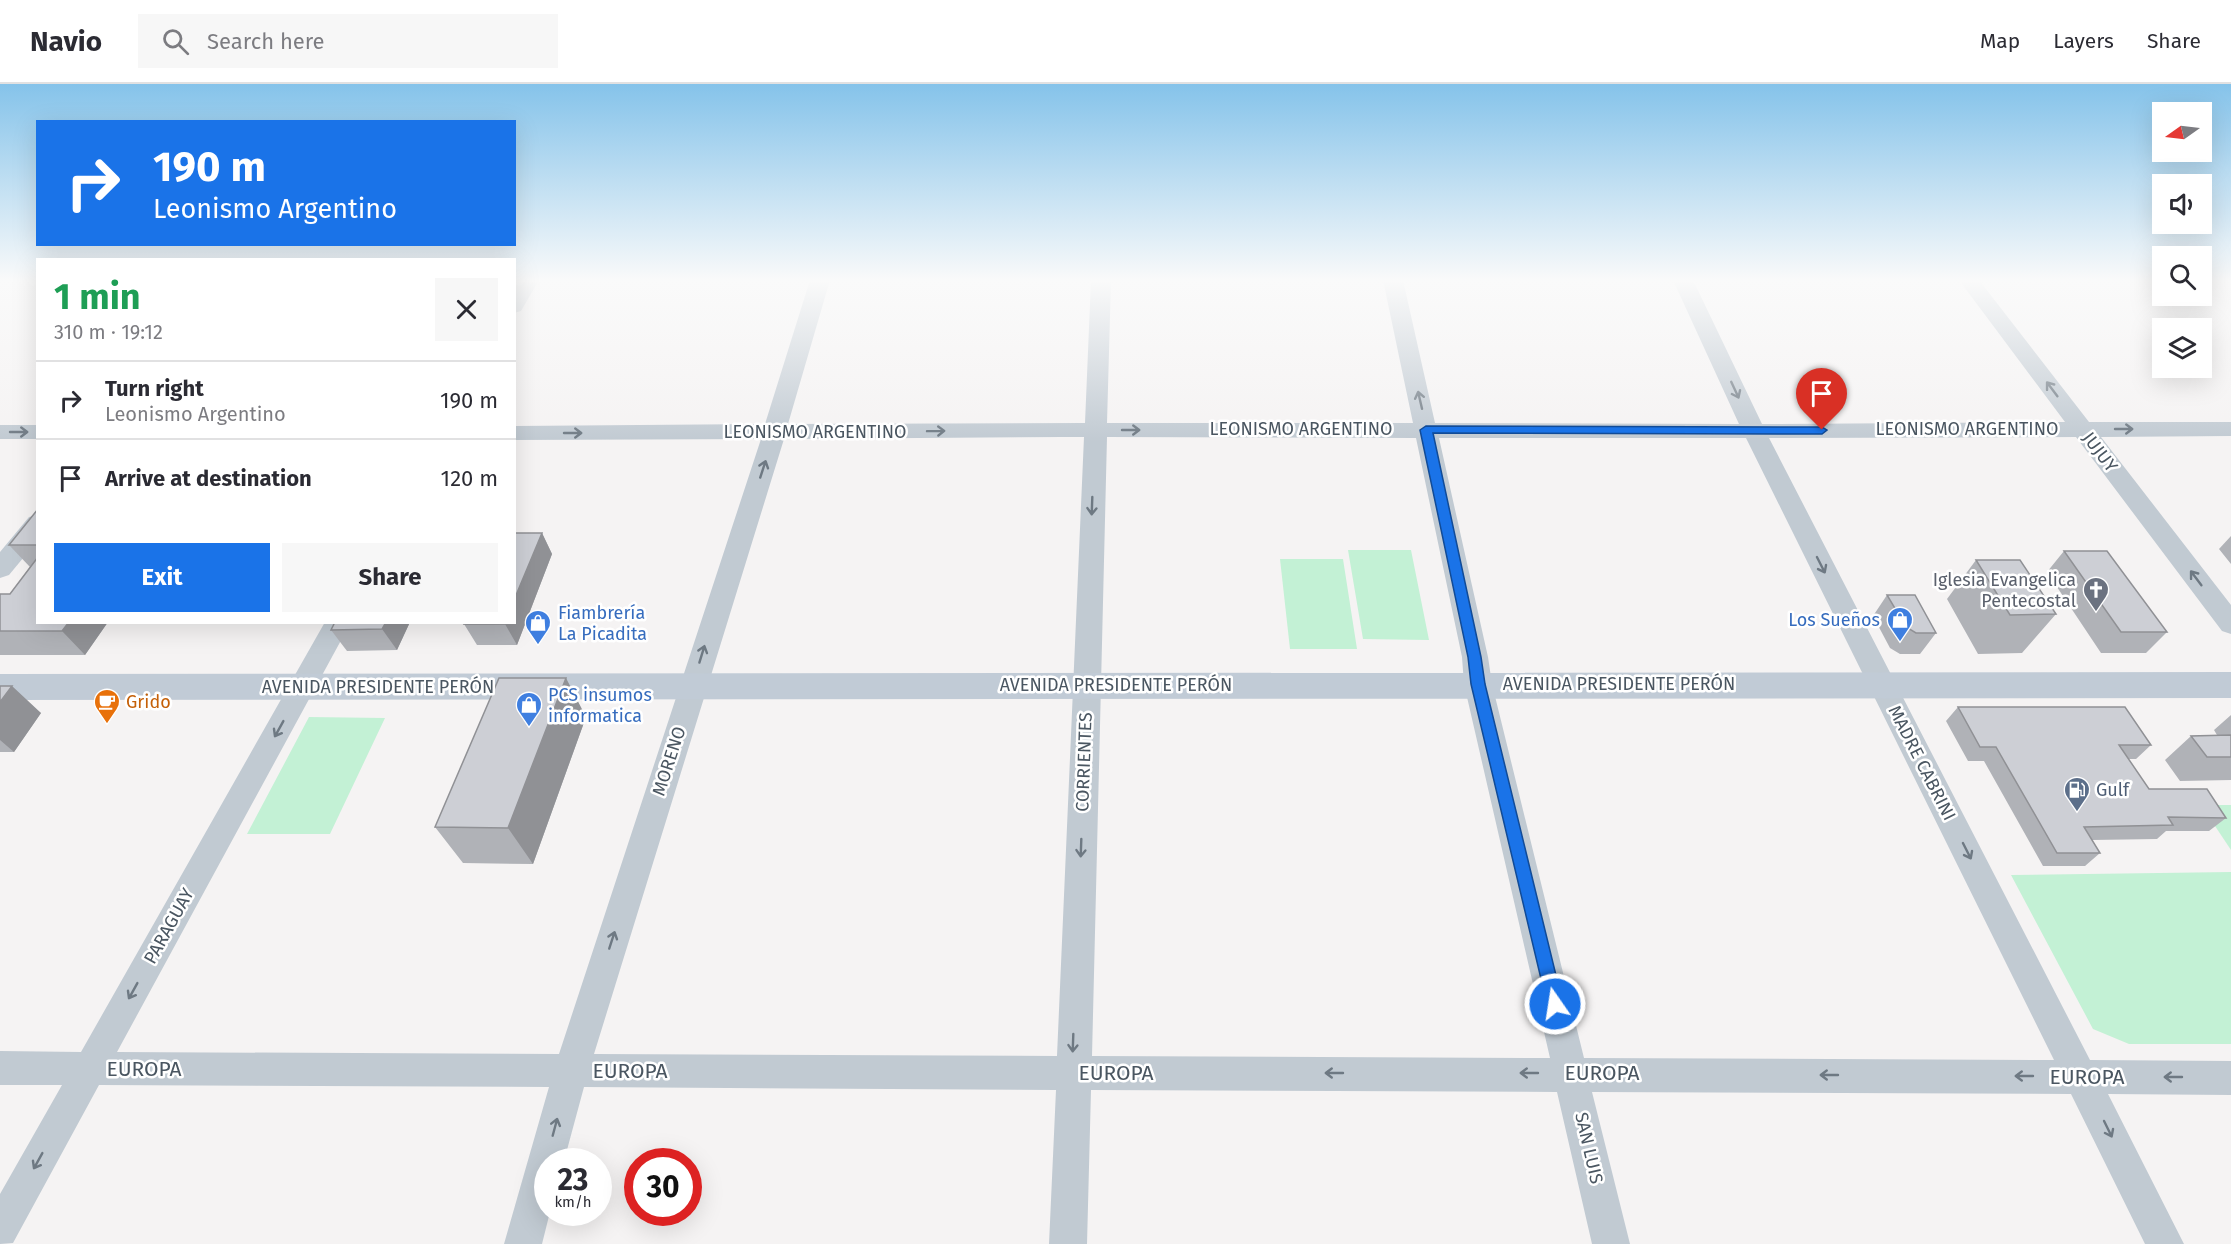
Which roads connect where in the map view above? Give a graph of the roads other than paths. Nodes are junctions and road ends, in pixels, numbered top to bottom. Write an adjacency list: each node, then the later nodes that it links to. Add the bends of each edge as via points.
1 (804, 334): 14 (street, MORENO)
2 (1099, 334): 8 (street, CORRIENTES)
3 (1405, 334): 9 (street, SAN LUIS, one-way to 3)
4 (1708, 334): 10 (street, MADRE CABRINI, one-way to 10)
5 (2011, 334): 6 (street, JUJUY, one-way to 5)
6 (2082, 429): 7 (street, LEONISMO ARGENTINO, one-way to 7); 10 (street, LEONISMO ARGENTINO); 18 (street, JUJUY, one-way to 6)
7 (2231, 429)
8 (1095, 430): 9 (street, LEONISMO ARGENTINO, one-way to 9); 14 (street, LEONISMO ARGENTINO, one-way to 8); 23 (street, CORRIENTES, one-way to 23)
9 (1426, 430): 10 (street, LEONISMO ARGENTINO); 19 (street, SAN LUIS)
10 (1754, 431): 20 (street, MADRE CABRINI, one-way to 20)
11 (0, 432): 12 (street, one-way to 12)
12 (36, 432)
13 (516, 433): 14 (street, LEONISMO ARGENTINO, one-way to 14)
14 (774, 433): 22 (street, MORENO, one-way to 14)
15 (36, 525): 16 (street)
16 (0, 569)
17 (337, 624): 25 (street, PARAGUAY)
18 (2231, 624)
19 (1478, 684): 20 (main road, AVENIDA PRESIDENTE PERÓN); 23 (main road, AVENIDA PRESIDENTE PERÓN); 30 (street, SAN LUIS)
20 (1882, 684): 21 (main road, AVENIDA PRESIDENTE PERÓN); 31 (street, MADRE CABRINI, one-way to 31)
21 (2231, 684)
22 (693, 686): 23 (main road, AVENIDA PRESIDENTE PERÓN); 25 (main road, AVENIDA PRESIDENTE PERÓN); 28 (street, MORENO, one-way to 22)
23 (1087, 686): 29 (street, CORRIENTES, one-way to 29)
24 (0, 687): 25 (main road, AVENIDA PRESIDENTE PERÓN)
25 (302, 687): 27 (street, PARAGUAY, one-way to 27)
26 (0, 1068): 27 (street, EUROPA)
27 (89, 1068): 28 (street, EUROPA); 33 (street, PARAGUAY, one-way to 33)
28 (571, 1071): 29 (street, EUROPA); 34 (street, MORENO, one-way to 28)
29 (1072, 1073): 30 (street, EUROPA, one-way to 29); 35 (street, CORRIENTES)
30 (1571, 1073): 31 (street, EUROPA, one-way to 30); 36 (street, SAN LUIS)
31 (2082, 1077): 32 (street, EUROPA, one-way to 31); 37 (street, MADRE CABRINI, one-way to 37)
32 (2231, 1078)
33 (0, 1230)
34 (523, 1244)
35 (1068, 1244)
36 (1611, 1244)
37 (2166, 1244)

